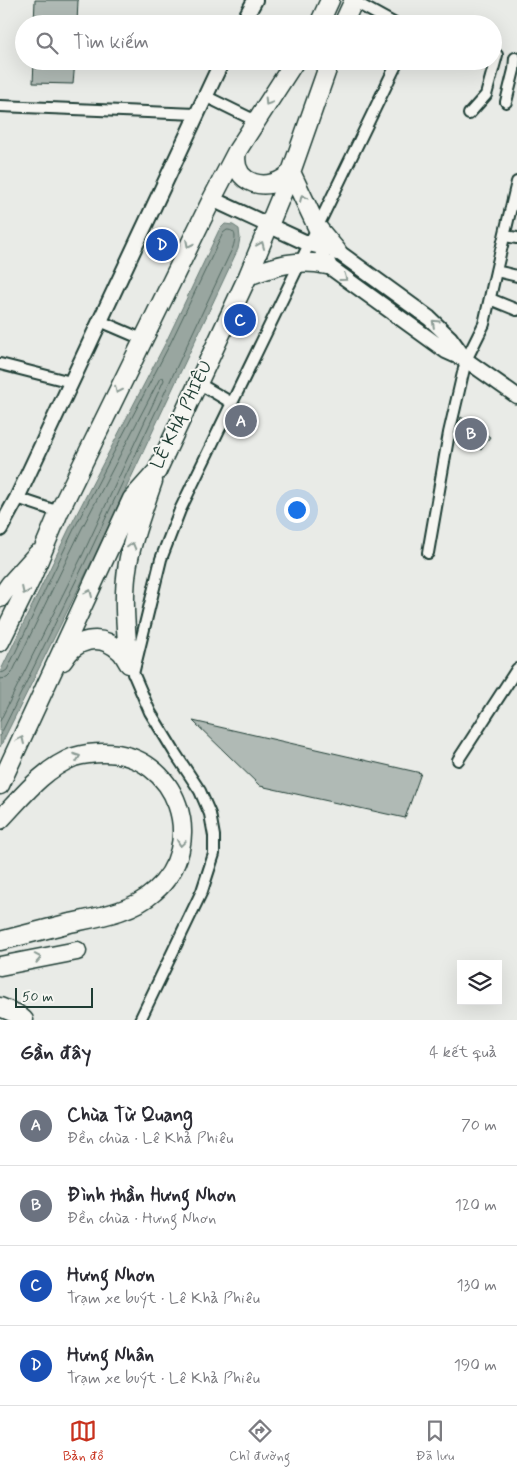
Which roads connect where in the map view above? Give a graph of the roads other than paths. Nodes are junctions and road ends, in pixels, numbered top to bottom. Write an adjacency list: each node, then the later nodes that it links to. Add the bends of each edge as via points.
1 (255, 0): 4 (street)
2 (330, 0): 5 (highway)
3 (353, 1): 6 (highway); 7 (street)
4 (247, 15)
5 (323, 15)
6 (347, 15)
7 (379, 15)
8 (502, 56): 9 (street)
9 (516, 59): 16 (street)
10 (217, 70): 15 (street)
11 (289, 70): 20 (highway, one-way to 20)
12 (327, 70): 22 (highway, LÊ KHẢ PHIÊU)
13 (394, 70): 26 (street)
14 (492, 70): 19 (street, via 486,95)
15 (204, 96): 18 (street); 20 (street)
16 (506, 102)
17 (0, 106): 18 (street)
18 (196, 114): 37 (street)
19 (470, 114)
20 (256, 121): 21 (highway)
21 (237, 151): 22 (highway, via 238,169 256,184 274,184); 24 (highway)
22 (291, 172): 25 (highway, LÊ KHẢ PHIÊU); 26 (highway, one-way to 22)
23 (517, 182): 27 (street)
24 (212, 199): 25 (street); 38 (highway, one-way to 38)
25 (269, 225): 29 (street); 33 (highway, LÊ KHẢ PHIÊU, one-way to 25)
26 (317, 227): 29 (street); 30 (highway)
27 (505, 236): 28 (street); 32 (street)
28 (517, 238)
29 (309, 244): 30 (street); 31 (street)
30 (332, 258): 31 (highway); 39 (street, via 446,351)
31 (300, 262): 33 (highway, via 274,266); 44 (street)
32 (496, 271): 34 (street); 35 (street)
33 (248, 276): 42 (highway, LÊ KHẢ PHIÊU)
34 (517, 276)
35 (490, 299): 36 (street); 39 (street, via 484,324)
36 (517, 310)
37 (100, 321): 38 (street); 41 (street)
38 (142, 339): 47 (highway, one-way to 47)
39 (466, 360): 43 (street); 50 (street, via 449,432)
40 (0, 364): 41 (street)
41 (71, 382): 46 (street)
42 (198, 383): 44 (street); 45 (highway, LÊ KHẢ PHIÊU)
43 (517, 396)
44 (232, 403): 53 (street, via 168,538)
45 (157, 472): 53 (highway, one-way to 45, via 124,596 128,563 140,516); 55 (highway, LÊ KHẢ PHIÊU, one-way to 45, via 132,499)
46 (17, 498): 47 (street); 48 (street)
47 (59, 512): 49 (highway)
48 (0, 529)
49 (44, 546): 51 (highway); 52 (highway, one-way to 52, via 32,579)
50 (428, 553)
51 (0, 598)
52 (0, 642)
53 (131, 669): 55 (highway, via 121,651 97,640 85,640 67,654); 64 (street, via 150,712 200,791 210,814 214,836 214,854 202,891)
54 (517, 670): 56 (street)
55 (44, 689): 57 (highway, LÊ KHẢ PHIÊU, one-way to 55)
56 (458, 760)
57 (0, 785)
58 (0, 820): 59 (highway, one-way to 59, via 33,784 55,768 90,753 124,754 158,772 177,804 182,822 178,858 170,874 154,892 125,909 92,921)
59 (0, 942)
60 (77, 951): 61 (highway, one-way to 60)
61 (0, 966)
62 (0, 1007): 63 (highway)
63 (24, 1020)
64 (140, 1020)

